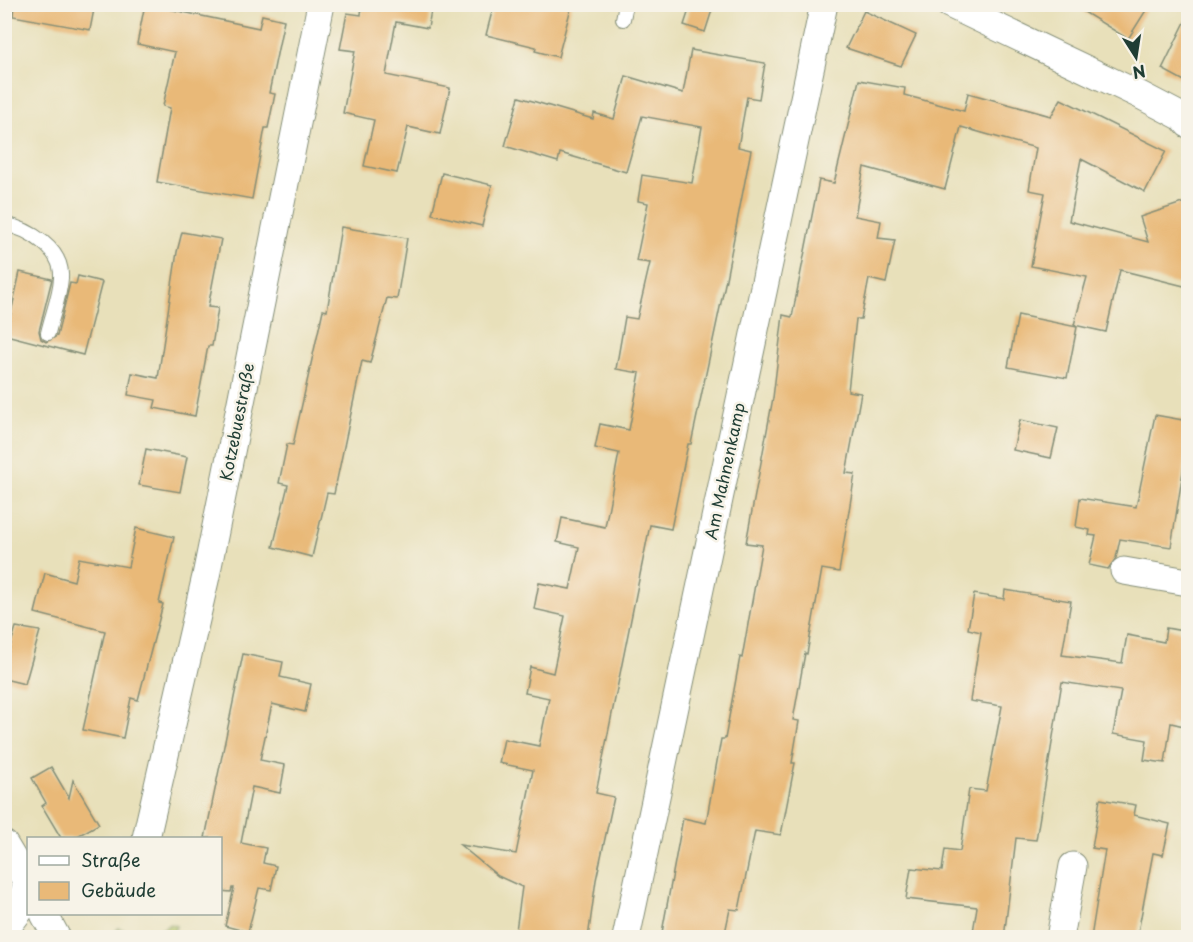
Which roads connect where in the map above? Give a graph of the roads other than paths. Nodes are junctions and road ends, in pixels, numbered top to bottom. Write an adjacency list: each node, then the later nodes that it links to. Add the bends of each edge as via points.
1 (321, 4): 11 (street, Kotzebuestraße, via 206,576)
2 (626, 4): 5 (lane)
3 (824, 4): 19 (street, Am Mahnenkamp)
4 (949, 4): 6 (street, via 1140,95)
5 (622, 19)
6 (1188, 124)
7 (4, 224): 8 (lane, via 35,236 54,255 61,276)
8 (48, 333)
9 (1124, 571): 10 (street)
10 (1188, 582)
11 (146, 837)
12 (4, 844): 14 (street)
13 (1073, 866): 20 (street)
14 (27, 880)
15 (27, 886): 17 (street, via 20,910)
16 (45, 915): 18 (street)
17 (4, 931)
18 (57, 938)
19 (626, 938)
20 (1060, 938)

